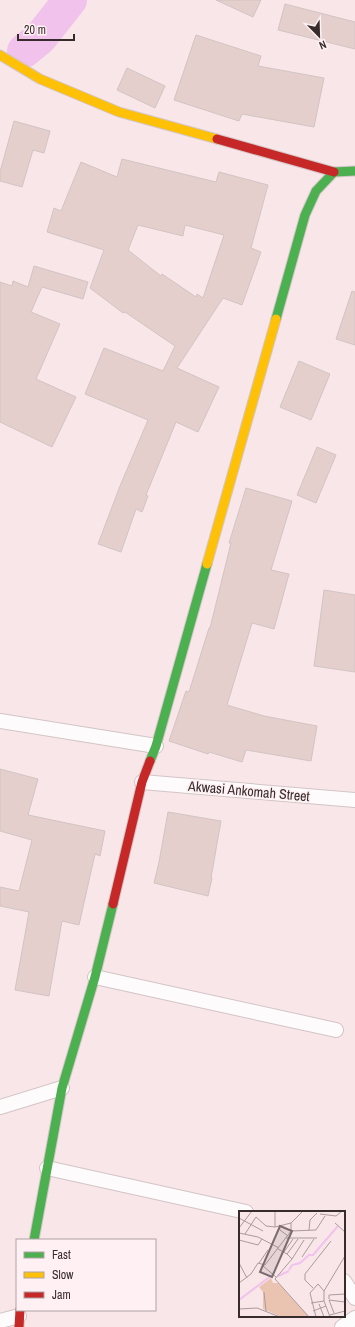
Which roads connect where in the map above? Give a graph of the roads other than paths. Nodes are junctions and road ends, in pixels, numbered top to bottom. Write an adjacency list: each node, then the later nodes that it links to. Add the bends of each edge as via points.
1 (0, 55): 3 (street, via 40,79 119,112)
2 (355, 171): 3 (street)
3 (334, 172): 5 (street, via 316,190 305,215)
4 (0, 722): 5 (street)
5 (156, 746): 6 (street)
6 (142, 782): 7 (street, Akwasi Ankomah Street); 8 (street)
7 (355, 800)
8 (95, 977): 9 (street); 10 (street)
9 (336, 1030)
10 (62, 1088): 11 (street); 12 (street)
11 (0, 1107)
12 (47, 1168): 13 (street); 14 (street)
13 (241, 1211)
14 (34, 1239)
15 (345, 1283): 16 (street)
16 (355, 1298)
17 (19, 1318): 19 (street)
18 (355, 1318): 20 (street)
19 (0, 1321)
20 (342, 1327)

